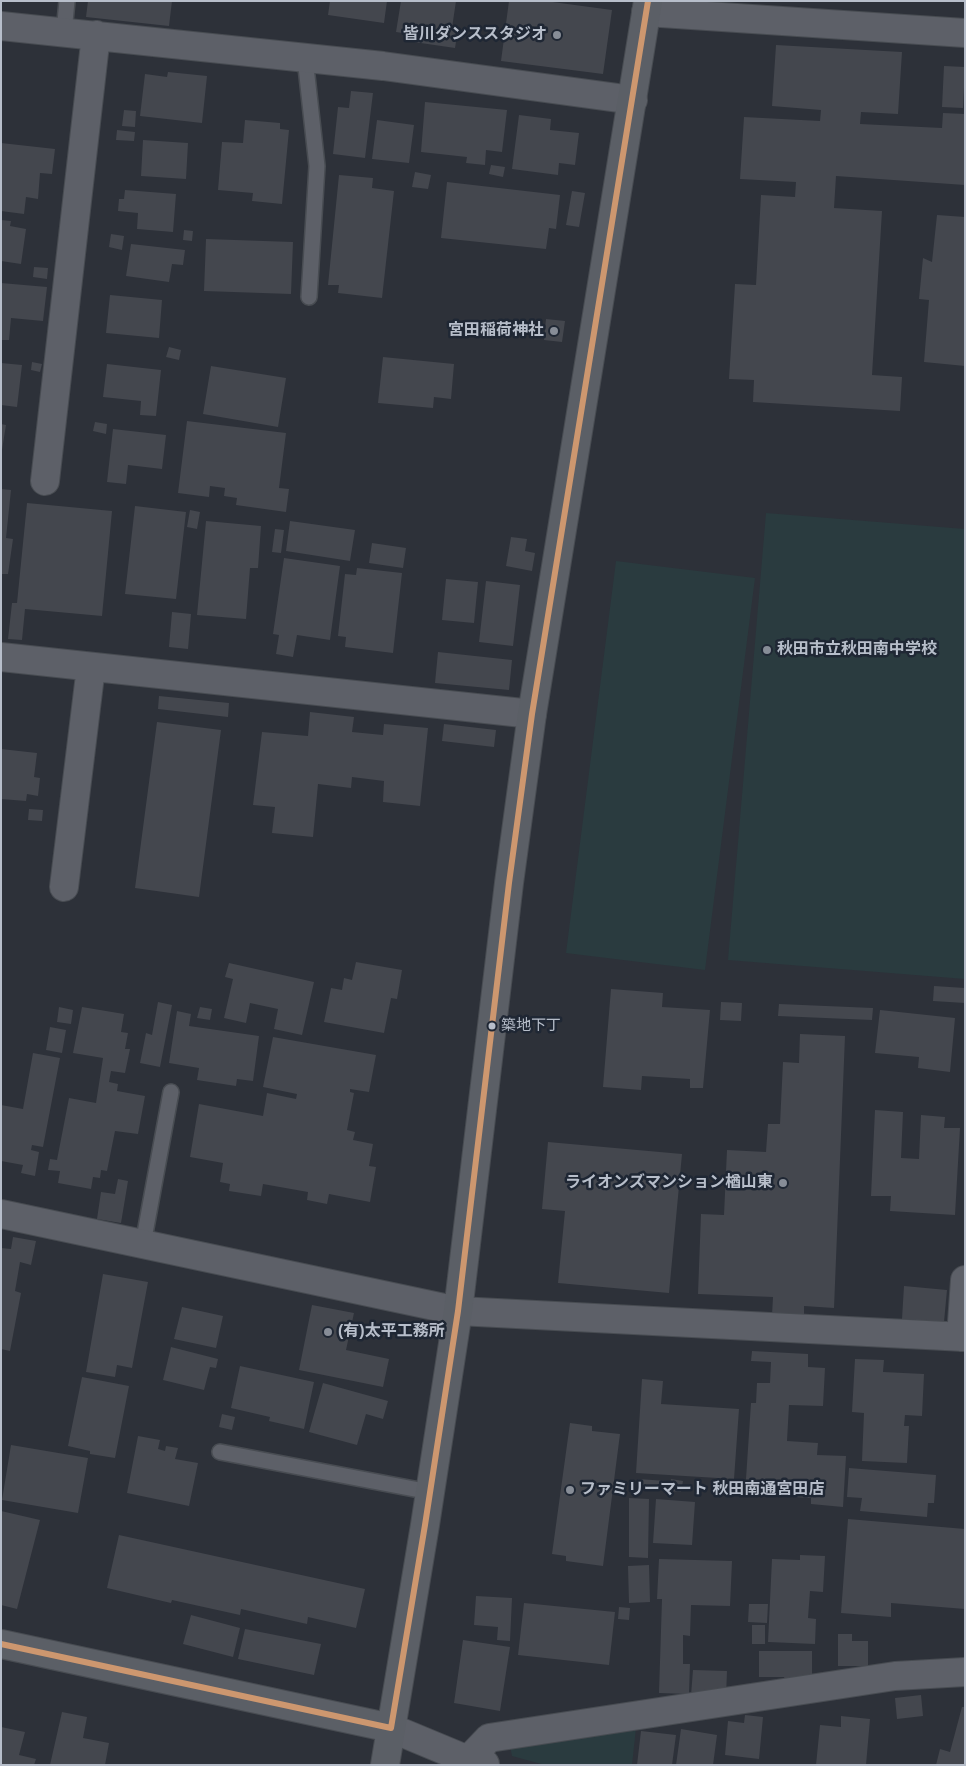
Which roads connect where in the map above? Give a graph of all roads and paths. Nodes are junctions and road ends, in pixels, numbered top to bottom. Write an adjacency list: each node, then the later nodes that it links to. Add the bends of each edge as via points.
1 (67, 1): 4 (lane)
2 (647, 7): 5 (street); 8 (street)
3 (1, 26): 4 (street)
4 (64, 32): 6 (street)
5 (965, 33)
6 (96, 35): 7 (street); 10 (street)
7 (305, 58): 8 (street); 9 (lane, via 317,166)
8 (633, 100): 13 (street)
9 (310, 297)
10 (45, 481)
11 (1, 657): 12 (street)
12 (91, 666): 13 (street); 14 (street)
13 (532, 714): 19 (street)
14 (64, 887)
15 (171, 1092): 17 (lane)
16 (1, 1214): 17 (street)
17 (143, 1244): 19 (street)
18 (965, 1280): 20 (street)
19 (458, 1311): 20 (street); 22 (street)
20 (963, 1337)
21 (220, 1452): 22 (lane)
22 (430, 1492): 25 (street)
23 (1, 1644): 25 (street)
24 (965, 1672): 26 (street, via 895,1676 489,1738)
25 (391, 1728): 26 (street); 27 (street)
26 (477, 1763)
27 (384, 1765)

